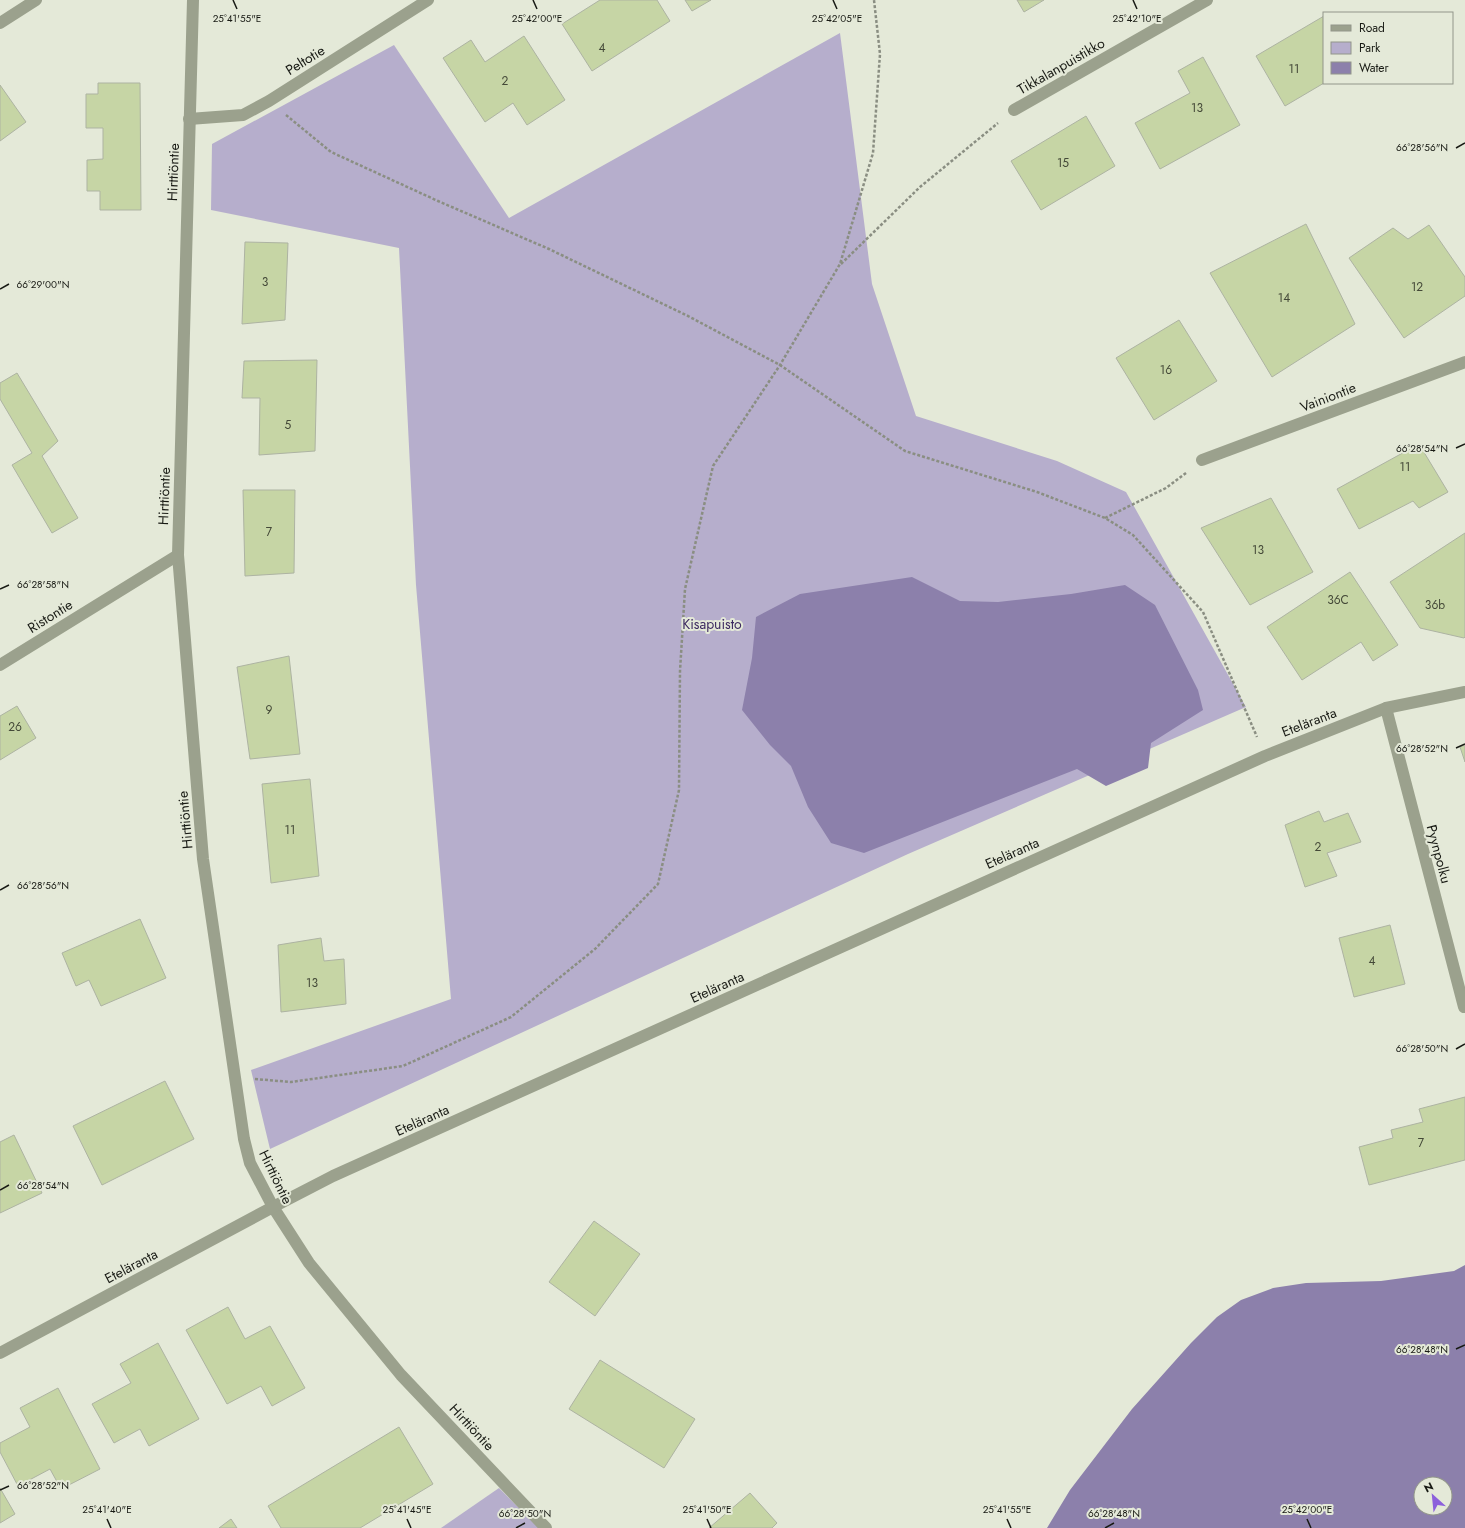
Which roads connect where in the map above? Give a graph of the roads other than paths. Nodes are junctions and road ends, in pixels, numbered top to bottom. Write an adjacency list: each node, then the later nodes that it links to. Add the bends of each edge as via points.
1 (36, 0): 5 (street)
2 (193, 0): 7 (street, Hirttiöntie)
3 (428, 0): 7 (street, Peltotie, via 243,115)
4 (1207, 0): 6 (street, Tikkalanpuistikko)
5 (0, 23)
6 (1014, 110)
7 (189, 119): 10 (street, Hirttiöntie)
8 (1465, 362): 9 (street, Vainiontie)
9 (1202, 460)
10 (178, 555): 11 (street, Ristontie); 15 (street, Hirttiöntie, via 203,859 244,1139 250,1163)
11 (0, 665)
12 (1465, 692): 13 (street, Eteläranta)
13 (1386, 708): 14 (street, Pyynpolku); 15 (street, Eteläranta, via 1265,756 333,1176)
14 (1464, 1007)
15 (273, 1207): 16 (street, Eteläranta); 17 (street, Hirttiöntie, via 309,1264 402,1374)
16 (0, 1353)
17 (546, 1528)

